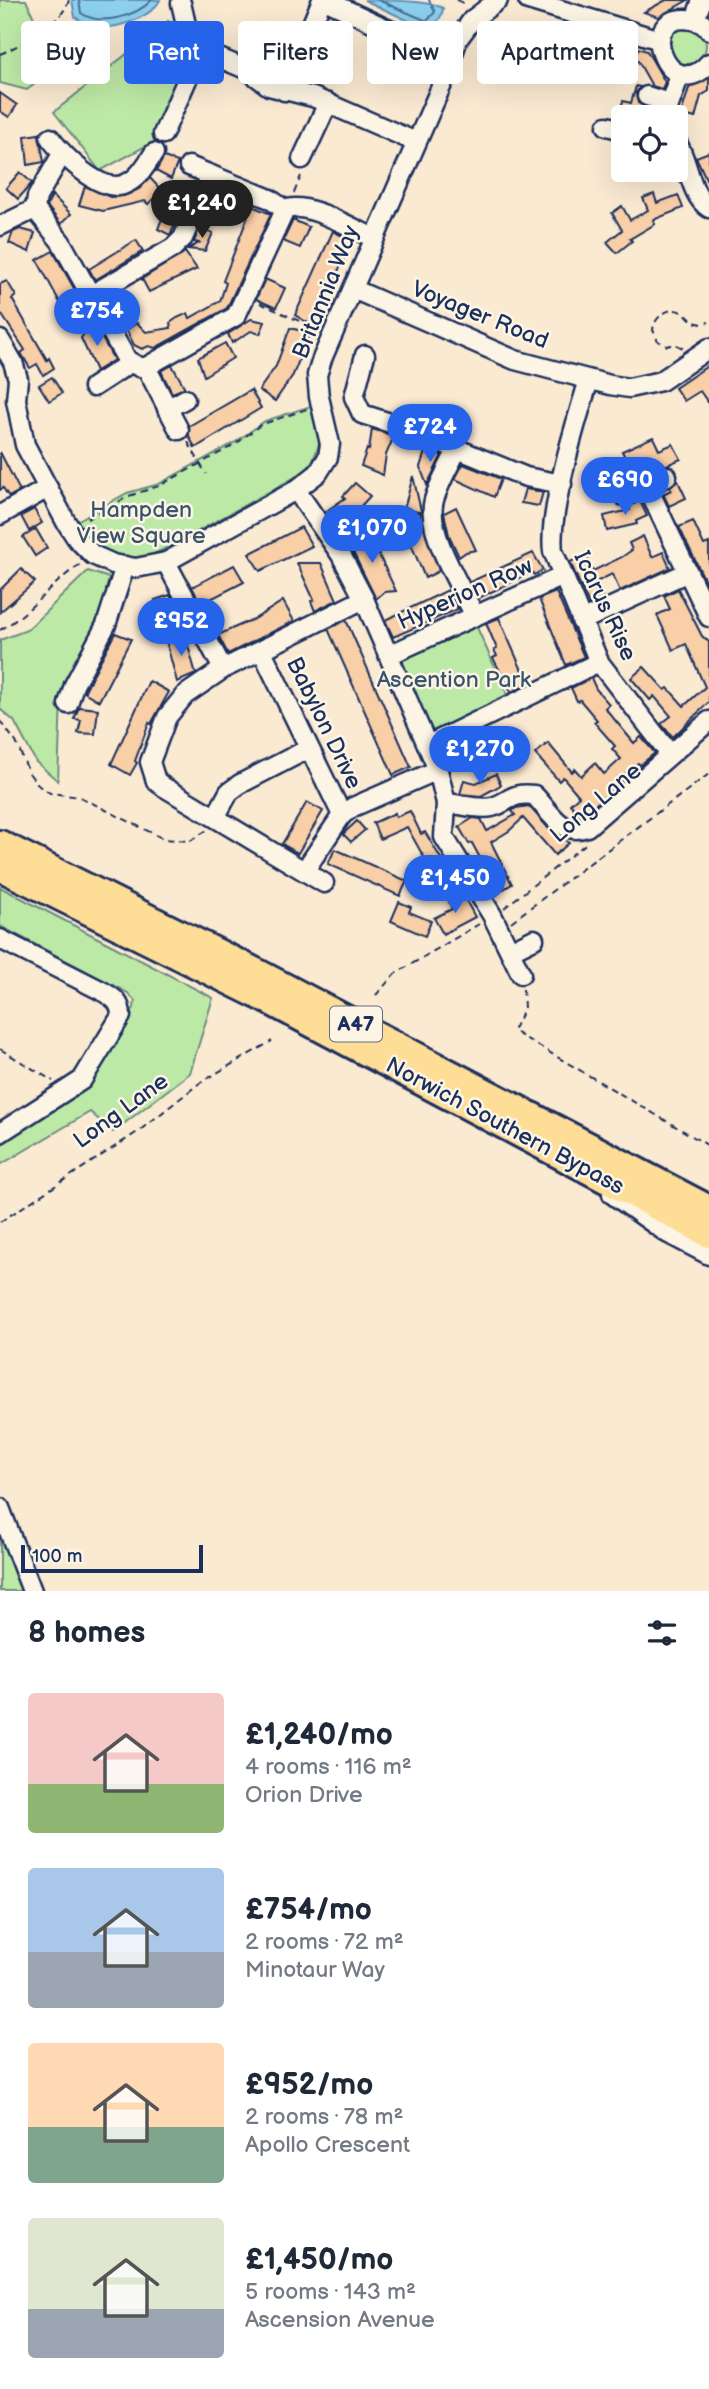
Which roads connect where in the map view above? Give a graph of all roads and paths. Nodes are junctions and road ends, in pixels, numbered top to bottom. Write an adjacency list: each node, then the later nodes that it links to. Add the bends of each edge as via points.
1 (69, 0): 14 (path, via 62,15)
2 (324, 0): 11 (street); 19 (street)
3 (457, 0): 8 (path)
4 (498, 0): 26 (street, Britannia Way, via 472,20 458,39)
5 (528, 0): 9 (street)
6 (702, 0): 12 (street)
7 (181, 3): 10 (street)
8 (467, 4)
9 (564, 5): 13 (street)
10 (185, 21)
11 (371, 21)
12 (702, 25): 13 (street, via 680,19 667,27)
13 (660, 40): 17 (street, via 660,54 667,66)
14 (0, 54)
15 (224, 60): 19 (street)
16 (709, 63): 17 (street, via 694,74)
17 (680, 74): 23 (street)
18 (184, 84): 24 (street)
19 (284, 91): 21 (street)
20 (647, 96): 22 (street)
21 (328, 103): 26 (street); 29 (street)
22 (660, 105)
23 (669, 105)
24 (163, 134)
25 (50, 138): 28 (street)
26 (416, 142): 37 (street, Britannia Way)
27 (154, 153): 28 (street, via 142,173 123,185 108,184 82,172)
28 (62, 154): 34 (street)
29 (302, 159)
30 (189, 166): 32 (street)
31 (688, 168): 33 (street, via 700,200)
32 (211, 175): 35 (street, via 270,199); 39 (street, via 183,238)
33 (709, 208)
34 (35, 209): 36 (street); 39 (street, via 61,242)
35 (285, 210): 37 (street, via 308,209); 40 (street)
36 (0, 226)
37 (374, 238): 38 (street, Britannia Way)
38 (353, 289): 48 (street, Voyager Road, via 515,360); 62 (street, Britannia Way, via 317,375 329,432 328,457 318,473)
39 (91, 295): 47 (street)
40 (246, 298): 42 (path); 47 (street, via 236,316)
41 (709, 322): 46 (path, via 695,322 675,310 664,313 653,325 658,341 679,345)
42 (320, 330)
43 (0, 340): 51 (street, via 18,379)
44 (709, 348): 46 (street, Voyager Road)
45 (365, 355): 55 (street, via 354,397 362,414)
46 (692, 360): 48 (street, Voyager Road, via 661,381 644,386 629,388)
47 (138, 365): 49 (street); 52 (street)
48 (589, 380): 59 (street, Icarus Rise)
49 (93, 387)
50 (185, 399): 52 (street)
51 (8, 402): 61 (street)
52 (167, 409): 54 (street)
53 (308, 409): 56 (path, via 260,425)
54 (179, 430): 56 (path)
55 (457, 450): 59 (street, via 526,477); 72 (street, via 434,501 432,517)
56 (200, 463): 57 (path); 65 (path)
57 (206, 474)
58 (667, 477): 60 (street)
59 (562, 484): 70 (street, Icarus Rise, via 551,539)
60 (647, 486): 63 (street); 69 (street)
61 (48, 488): 64 (street); 66 (street, via 77,539)
62 (296, 490): 67 (street, Britannia Way); 71 (street)
63 (624, 496)
64 (0, 515)
65 (87, 519)
66 (93, 555): 68 (street, Britannia Way); 75 (path, via 60,577 20,619)
67 (166, 562): 68 (street, Britannia Way); 79 (street)
68 (125, 566): 80 (street, via 106,625)
69 (688, 572): 73 (street); 74 (street)
70 (562, 577): 72 (street, Hyperion Row); 74 (street, Icarus Rise)
71 (364, 598): 76 (street); 77 (street)
72 (475, 616): 77 (street, Hyperion Row)
73 (709, 617)
74 (581, 621): 78 (street, Icarus Rise)
75 (0, 630)
76 (262, 651): 79 (street); 84 (street, Babylon Drive)
77 (389, 655): 83 (street)
78 (599, 662): 83 (street); 85 (street, Icarus Rise)
79 (223, 669): 90 (street, via 175,705 150,762 156,781)
80 (68, 704)
81 (0, 721): 90 (path, via 16,742 29,774 50,793 80,797 178,842 204,834)
82 (709, 721): 85 (street)
83 (428, 745): 86 (street)
84 (308, 749): 89 (street, Babylon Drive); 90 (street, via 229,792)
85 (670, 754): 88 (street, via 587,827 576,831 553,819 534,795 510,796 492,807)
86 (438, 770): 88 (street); 89 (street)
87 (709, 774): 95 (path, via 585,869)
88 (446, 803): 95 (street, via 444,837)
89 (342, 815): 93 (street)
90 (216, 816): 93 (street)
91 (593, 838): 95 (path, Long Lane)
92 (1, 862): 106 (highway, Norwich Southern Bypass / A47); 107 (highway, Norwich Southern Bypass / A47, via 258,973)
93 (305, 870): 94 (street)
94 (324, 883)
95 (495, 923): 98 (street); 100 (path, Long Lane, via 395,974)
96 (0, 939): 104 (street, via 102,991 121,1007 121,1016 82,1080)
97 (534, 939): 98 (street)
98 (510, 951): 99 (street)
99 (521, 978): 105 (path, via 524,1008 513,1031)
100 (376, 995)
101 (272, 1041): 108 (path, Long Lane, via 201,1082 139,1131)
102 (0, 1049): 103 (path)
103 (57, 1083)
104 (0, 1133)
105 (709, 1146)
106 (559, 1155): 109 (highway, Norwich Southern Bypass / A47); 110 (street, via 667,1233)
107 (709, 1209)
108 (0, 1222)
109 (709, 1234)
110 (709, 1255)
111 (0, 1508): 112 (street)
112 (32, 1591)

